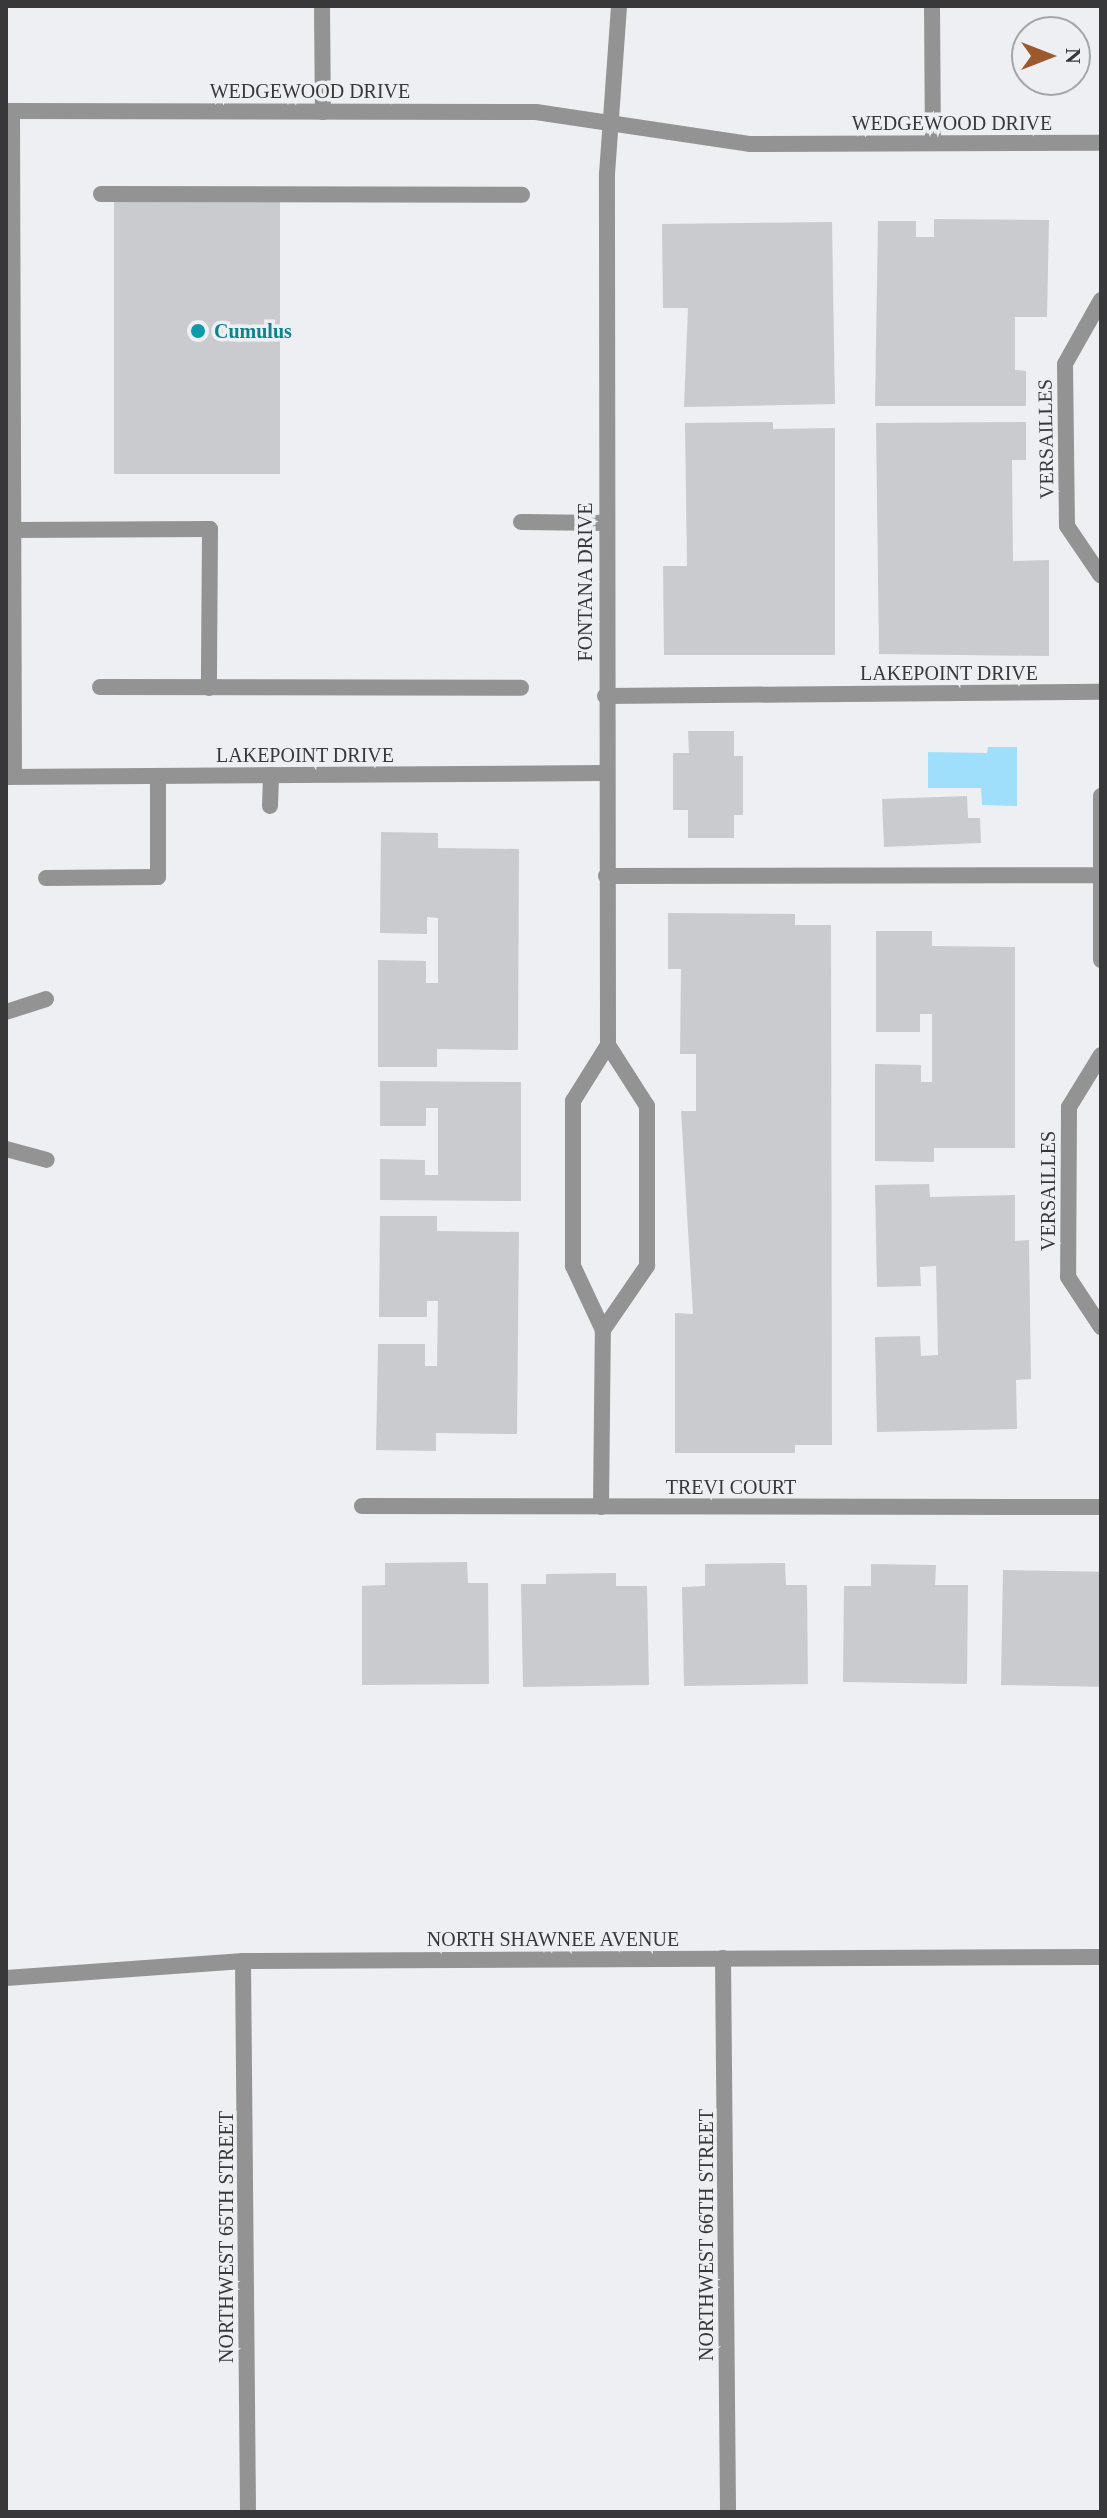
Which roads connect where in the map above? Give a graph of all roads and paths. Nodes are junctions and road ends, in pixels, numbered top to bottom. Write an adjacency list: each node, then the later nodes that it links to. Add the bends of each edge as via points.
1 (322, 6): 5 (street)
2 (619, 6): 6 (street)
3 (932, 6): 7 (street)
4 (9, 111): 5 (street, WEDGEWOOD DRIVE); 11 (street)
5 (323, 112): 6 (street, WEDGEWOOD DRIVE)
6 (613, 119): 7 (street, WEDGEWOOD DRIVE, via 751,144); 15 (street, FONTANA DRIVE)
7 (933, 143): 8 (street, WEDGEWOOD DRIVE)
8 (1101, 143)
9 (101, 194): 10 (street)
10 (522, 195)
11 (9, 284): 13 (street)
12 (1101, 300): 18 (street, VERSAILLES, via 1065,364 1067,526)
13 (9, 478): 16 (street)
14 (521, 522): 15 (street)
15 (604, 523): 24 (street, FONTANA DRIVE)
16 (13, 530): 17 (street); 21 (street, via 210,529)
17 (9, 562): 19 (street)
18 (1101, 576)
19 (9, 678): 27 (street)
20 (100, 687): 21 (street)
21 (209, 688): 22 (street)
22 (521, 688)
23 (1101, 692): 24 (street, LAKEPOINT DRIVE)
24 (605, 696): 25 (street, FONTANA DRIVE)
25 (604, 773): 26 (street, LAKEPOINT DRIVE); 32 (street, FONTANA DRIVE)
26 (271, 775): 28 (street, LAKEPOINT DRIVE); 30 (street)
27 (10, 776): 28 (street, LAKEPOINT DRIVE)
28 (158, 776): 33 (street, via 158,877)
29 (1101, 796): 31 (street)
30 (270, 806)
31 (1100, 875): 32 (street); 34 (street)
32 (606, 876): 37 (street, FONTANA DRIVE)
33 (46, 878)
34 (1101, 960)
35 (46, 999): 36 (street)
36 (6, 1012)
37 (608, 1045): 42 (street, via 573,1101 573,1266); 42 (street, via 647,1106 647,1266)
38 (1101, 1055): 41 (street, VERSAILLES, via 1069,1107 1068,1277)
39 (6, 1149): 40 (street)
40 (47, 1160)
41 (1101, 1327)
42 (603, 1330): 44 (street)
43 (362, 1506): 44 (street, TREVI COURT)
44 (601, 1507): 45 (street, TREVI COURT)
45 (1101, 1507)
46 (1101, 1957): 47 (street, NORTH SHAWNEE AVENUE)
47 (723, 1958): 48 (street, NORTH SHAWNEE AVENUE); 51 (street, NORTHWEST 66TH STREET)
48 (243, 1961): 49 (street, NORTH SHAWNEE AVENUE); 50 (street, NORTHWEST 65TH STREET)
49 (6, 1978)
50 (248, 2512)
51 (728, 2512)

